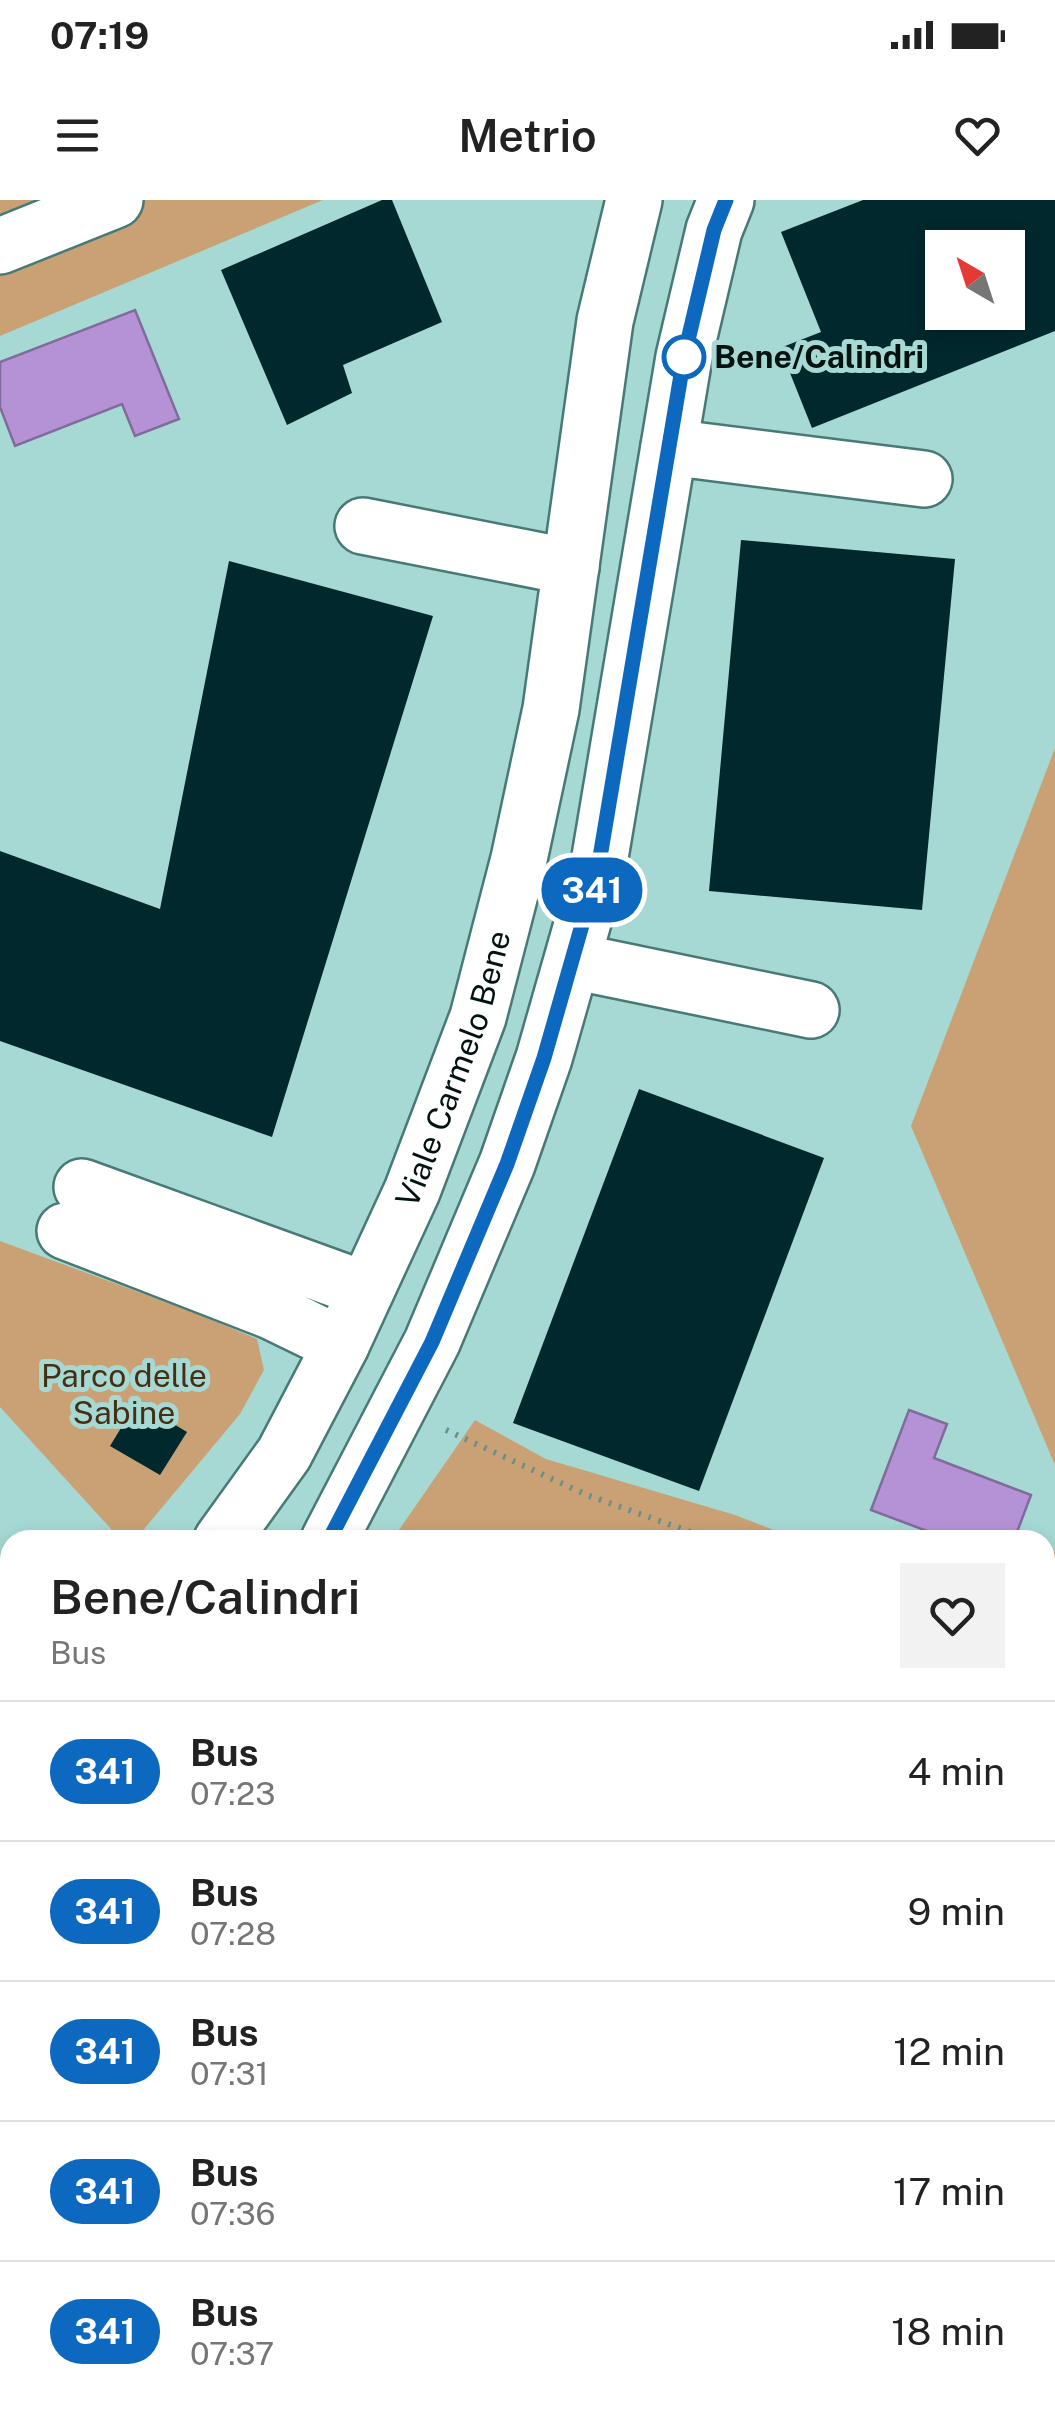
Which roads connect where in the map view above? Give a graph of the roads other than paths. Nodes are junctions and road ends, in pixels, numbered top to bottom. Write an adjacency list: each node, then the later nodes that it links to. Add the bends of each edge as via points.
1 (114, 200): 4 (street)
2 (634, 200): 8 (street, Viale Carmelo Bene, via 605,321)
3 (726, 200): 5 (street, via 694,308)
4 (0, 246)
5 (669, 447): 6 (street); 9 (street, via 598,869)
6 (924, 478)
7 (362, 526): 8 (street)
8 (570, 567): 11 (street, Viale Carmelo Bene, via 550,709 478,1016 412,1192)
9 (573, 961): 10 (street); 14 (street, via 507,1164 432,1342)
10 (810, 1010)
11 (366, 1290): 12 (street, Viale Carmelo Bene); 12 (street, via 74,1209)
12 (340, 1345): 13 (street, Viale Carmelo Bene, via 284,1454)
13 (229, 1530)
14 (334, 1530)

